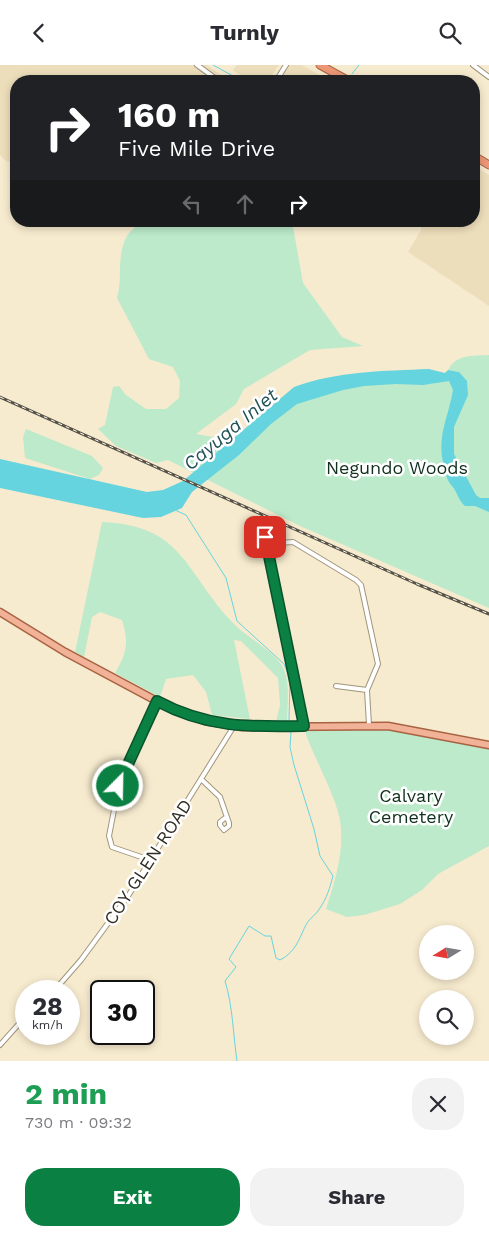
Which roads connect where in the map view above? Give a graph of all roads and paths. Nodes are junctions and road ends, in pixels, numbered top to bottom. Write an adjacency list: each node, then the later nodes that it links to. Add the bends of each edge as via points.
1 (197, 65): 4 (street)
2 (320, 65): 5 (highway)
3 (473, 65): 6 (street)
4 (211, 75)
5 (338, 75)
6 (489, 77)
7 (265, 537): 8 (street)
8 (266, 550): 11 (street, via 279,543 293,542 361,585 378,664); 15 (street)
9 (0, 612): 12 (main road, via 65,652)
10 (336, 687): 11 (street)
11 (367, 690): 13 (street)
12 (157, 701): 14 (main road, via 188,715); 19 (street, via 120,779 109,836 112,847)
13 (369, 725): 15 (main road); 16 (main road, via 428,732)
14 (234, 726): 15 (main road); 17 (street, COY GLEN ROAD)
15 (304, 726)
16 (489, 745)
17 (201, 779): 18 (street, via 220,797); 19 (street, COY GLEN ROAD)
18 (225, 818)
19 (150, 860): 20 (street, COY GLEN ROAD, via 82,960)
20 (64, 980)
21 (15, 1028): 22 (street)
22 (0, 1045)

